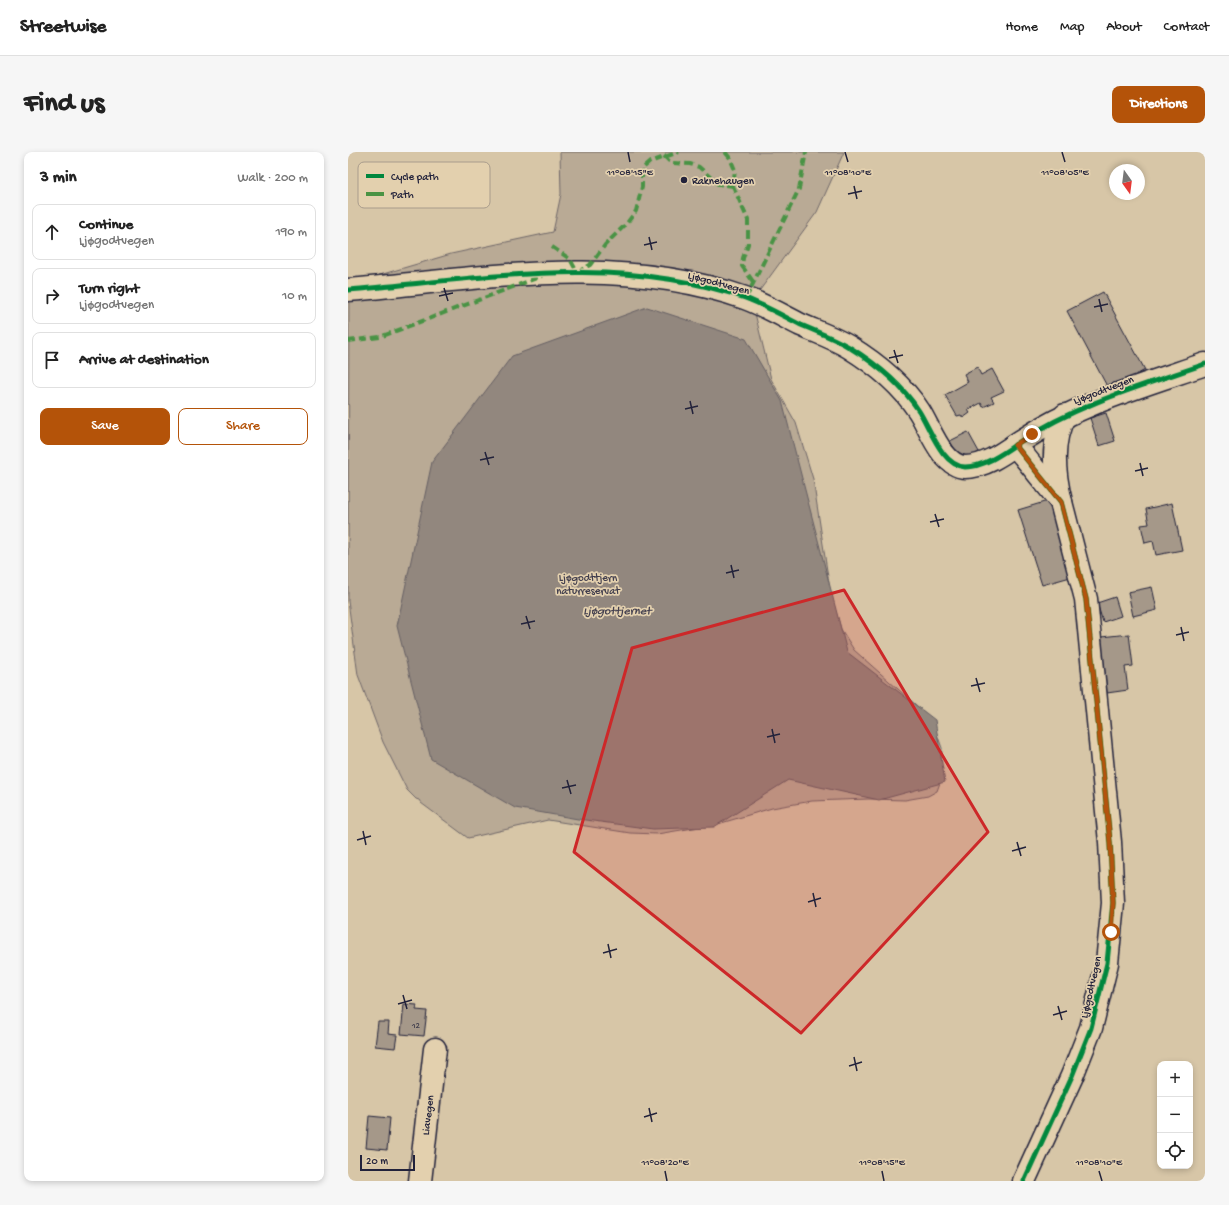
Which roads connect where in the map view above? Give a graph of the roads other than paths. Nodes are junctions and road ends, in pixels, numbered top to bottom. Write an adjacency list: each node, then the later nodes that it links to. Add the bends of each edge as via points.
1 (348, 290): 4 (street, Ljøgodtvegen, via 564,272 645,276 694,284 746,298 848,347 904,391 919,411 946,459 955,465 967,467 984,463)
2 (1205, 364): 3 (street, Ljøgodtvegen, via 1105,398)
3 (1065, 415): 4 (street, Ljøgodtvegen); 5 (street, Ljøgodtvegen, via 1059,425 1056,439 1057,484)
4 (1015, 445): 5 (street, Ljøgodtvegen)
5 (1061, 502): 8 (street, Ljøgodtvegen, via 1086,599 1110,842 1112,925 1108,963 1091,1028)
6 (435, 1049): 7 (street, Liavegen)
7 (420, 1181)
8 (1024, 1181)

